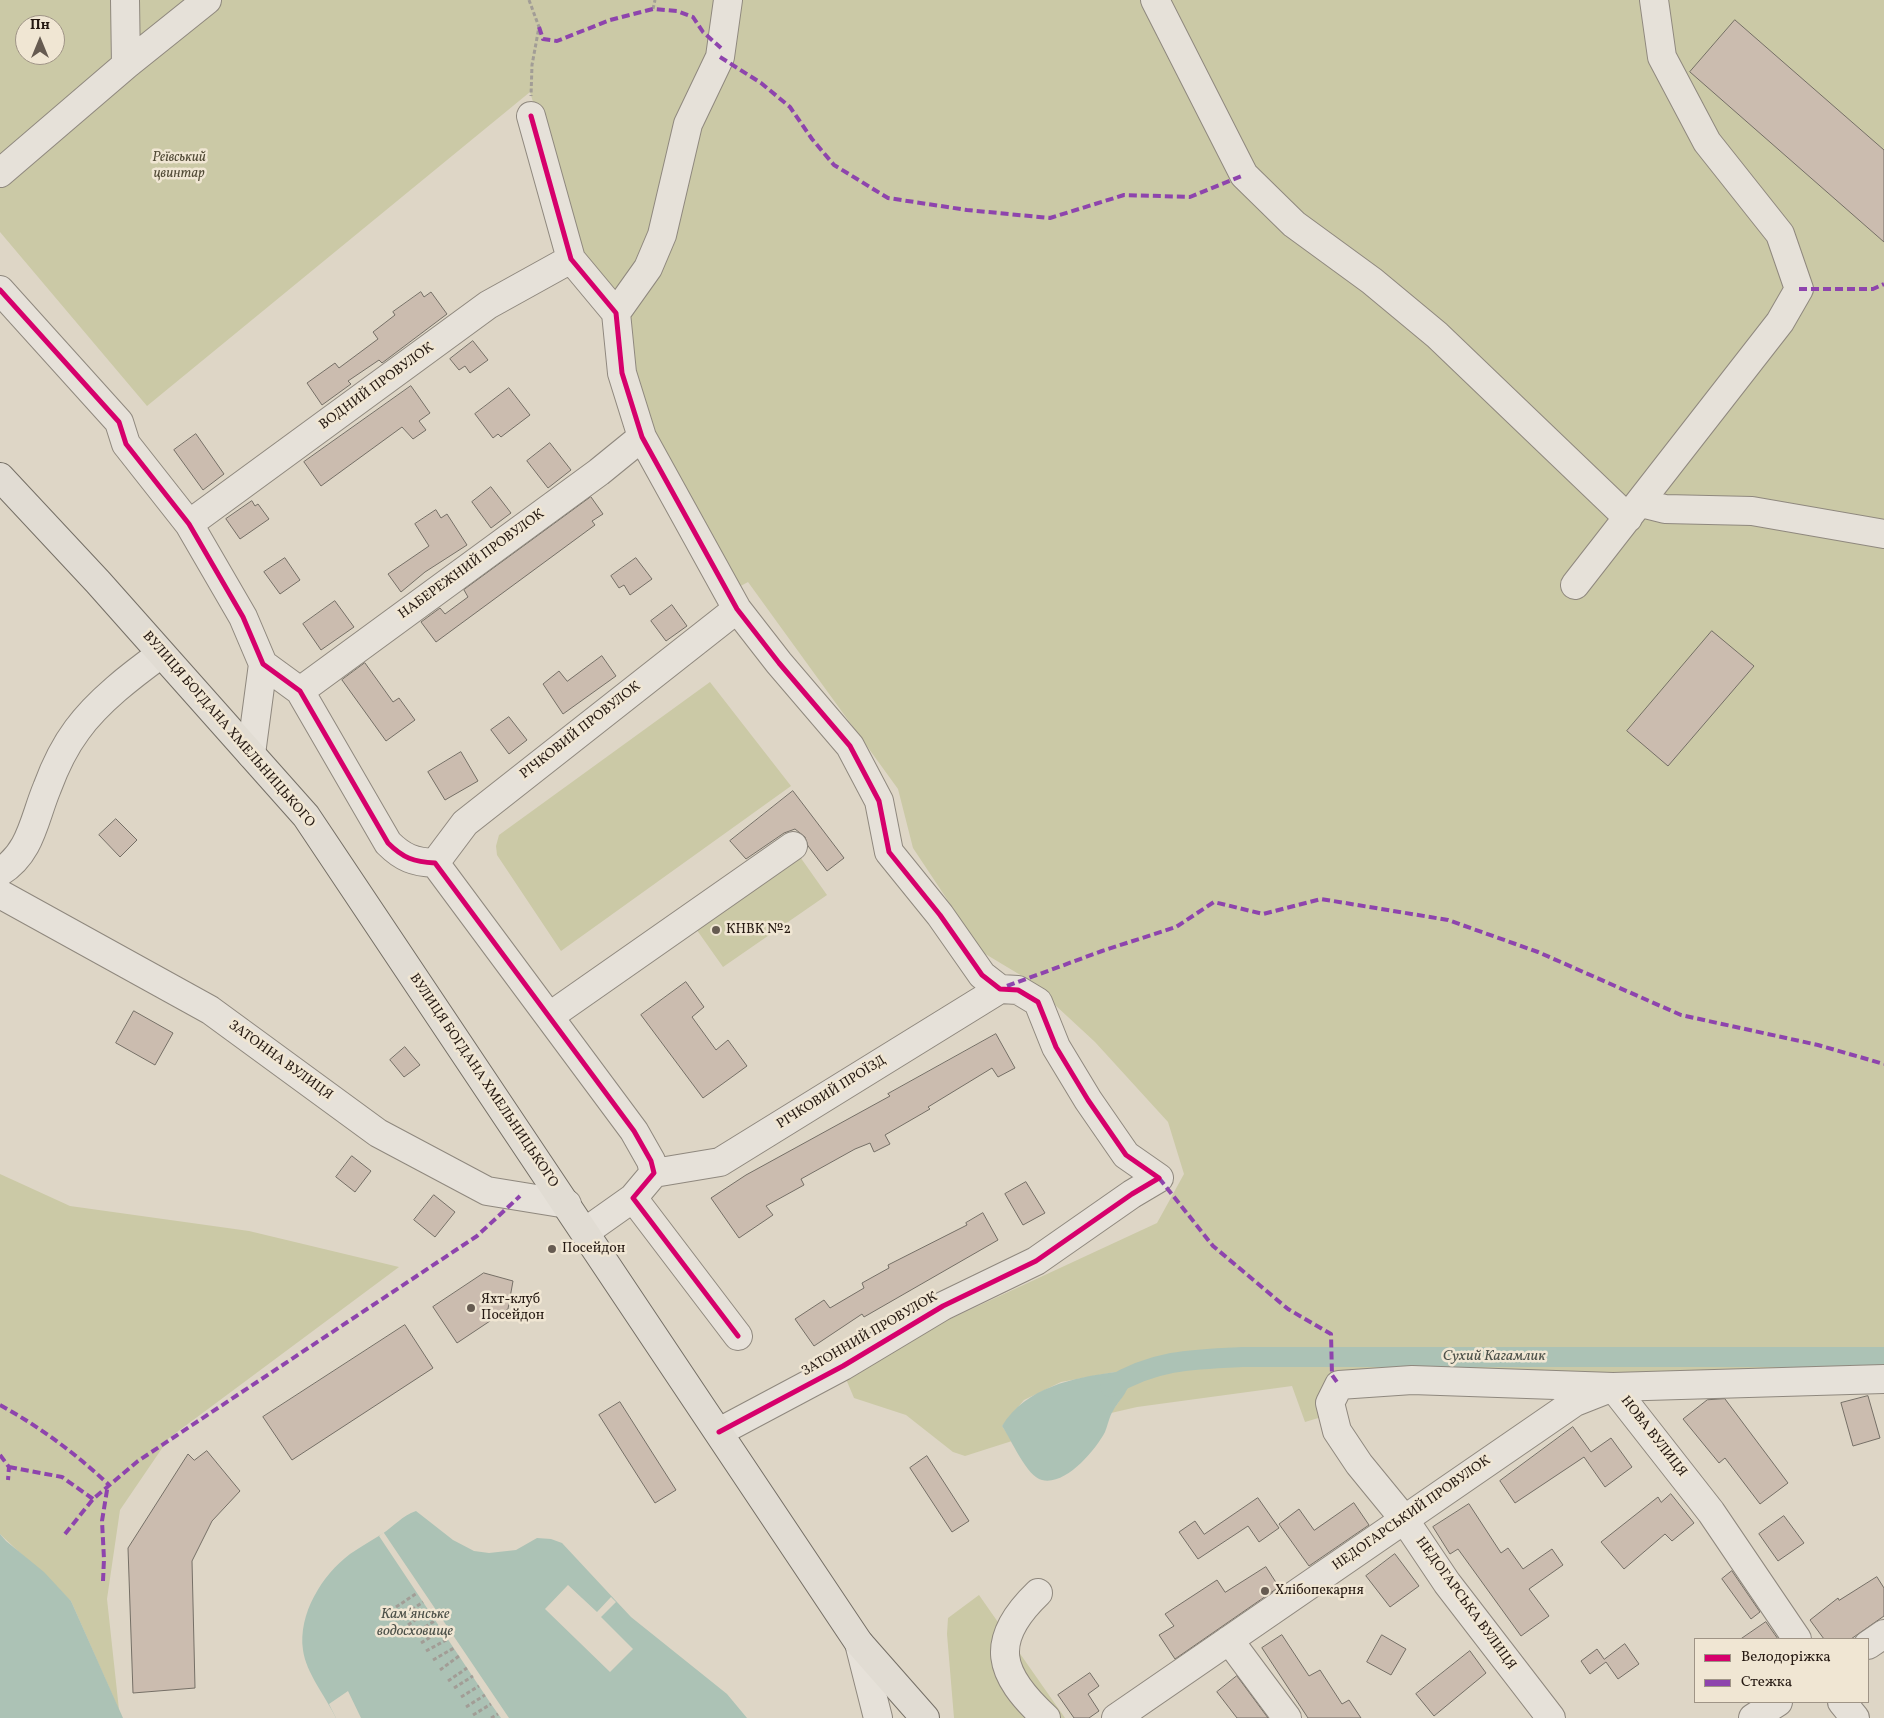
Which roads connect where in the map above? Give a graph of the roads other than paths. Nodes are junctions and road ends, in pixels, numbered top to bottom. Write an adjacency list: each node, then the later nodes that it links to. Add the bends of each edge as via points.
1 (125, 0): 6 (street)
2 (206, 0): 6 (street)
3 (728, 0): 11 (street, via 720,57 688,124 662,235 648,268)
4 (1156, 0): 14 (street, via 1244,176 1294,224 1372,281 1437,335)
5 (1654, 0): 14 (street, via 1662,57 1707,142 1780,234 1799,289 1780,322)
6 (126, 65): 8 (street)
7 (530, 116): 9 (street)
8 (0, 173)
9 (571, 259): 11 (street); 15 (street, ВОДНИЙ ПРОВУЛОК, via 488,305)
10 (0, 290): 15 (street, via 119,422 126,444)
11 (616, 313): 12 (street, via 622,373)
12 (642, 437): 18 (street); 21 (street, НАБЕРЕЖНИЙ ПРОВУЛОК)
13 (0, 477): 19 (main road, ВУЛИЦЯ БОГДАНА ХМЕЛЬНИЦЬКОГО)
14 (1634, 510): 16 (street, via 1752,511); 17 (street)
15 (189, 524): 20 (street, via 243,618)
16 (1884, 534)
17 (1575, 585)
18 (737, 609): 24 (street, РІЧКОВИЙ ПРОВУЛОК, via 465,823); 27 (street, via 850,746 879,801 889,852 940,915 982,975)
19 (161, 654): 22 (main road, ВУЛИЦЯ БОГДАНА ХМЕЛЬНИЦЬКОГО); 25 (street, via 124,680 76,730 47,787 34,828 15,863)
20 (263, 664): 21 (street); 22 (street)
21 (300, 691): 24 (street, via 388,843 400,856 415,862)
22 (251, 754): 31 (main road, ВУЛИЦЯ БОГДАНА ХМЕЛЬНИЦЬКОГО, via 306,816)
23 (793, 846): 28 (street)
24 (435, 863): 28 (street)
25 (0, 872)
26 (0, 894): 31 (street, ЗАТОННА ВУЛИЦЯ, via 210,1010 378,1133 487,1190)
27 (1000, 989): 29 (street, РІЧКОВИЙ ПРОЇЗД, via 720,1162); 37 (street, ЗАТОННИЙ ПРОВУЛОК, via 1018,990 1038,1002 1056,1047 1126,1155 1160,1178 1036,1261 943,1306 843,1366)
28 (550, 1016): 29 (street, via 634,1131)
29 (654, 1173): 30 (street)
30 (633, 1198): 32 (street); 33 (street)
31 (567, 1204): 32 (main road, ВУЛИЦЯ БОГДАНА ХМЕЛЬНИЦЬКОГО)
32 (585, 1232): 37 (main road, ВУЛИЦЯ БОГДАНА ХМЕЛЬНИЦЬКОГО)
33 (738, 1336)
34 (1884, 1379): 36 (street)
35 (1339, 1385): 36 (street, НОВА ВУЛИЦЯ, via 1412,1380); 38 (street, НЕДОГАРСЬКА ВУЛИЦЯ, via 1330,1403 1338,1430 1359,1464)
36 (1613, 1387): 38 (street, НЕДОГАРСЬКИЙ ПРОВУЛОК, via 1575,1402 1543,1422); 41 (street, НОВА ВУЛИЦЯ, via 1711,1512)
37 (719, 1432): 43 (main road, ВУЛИЦЯ БОГДАНА ХМЕЛЬНИЦЬКОГО)
38 (1404, 1519): 42 (street, НЕДОГАРСЬКИЙ ПРОВУЛОК); 52 (street, НЕДОГАРСЬКА ВУЛИЦЯ, via 1447,1583)
39 (1038, 1593): 49 (street, via 1021,1609 1005,1639 1006,1663 1019,1690)
40 (1884, 1634): 44 (street)
41 (1796, 1638)
42 (1229, 1640): 50 (street, НЕДОГАРСЬКИЙ ПРОВУЛОК); 51 (street)
43 (860, 1643): 47 (street); 48 (main road, ВУЛИЦЯ БОГДАНА ХМЕЛЬНИЦЬКОГО)
44 (1869, 1643)
45 (1776, 1703): 53 (street)
46 (1843, 1703): 54 (street)
47 (878, 1718)
48 (925, 1718)
49 (1046, 1718)
50 (1116, 1718)
51 (1287, 1718)
52 (1551, 1718)
53 (1752, 1718)
54 (1855, 1718)

